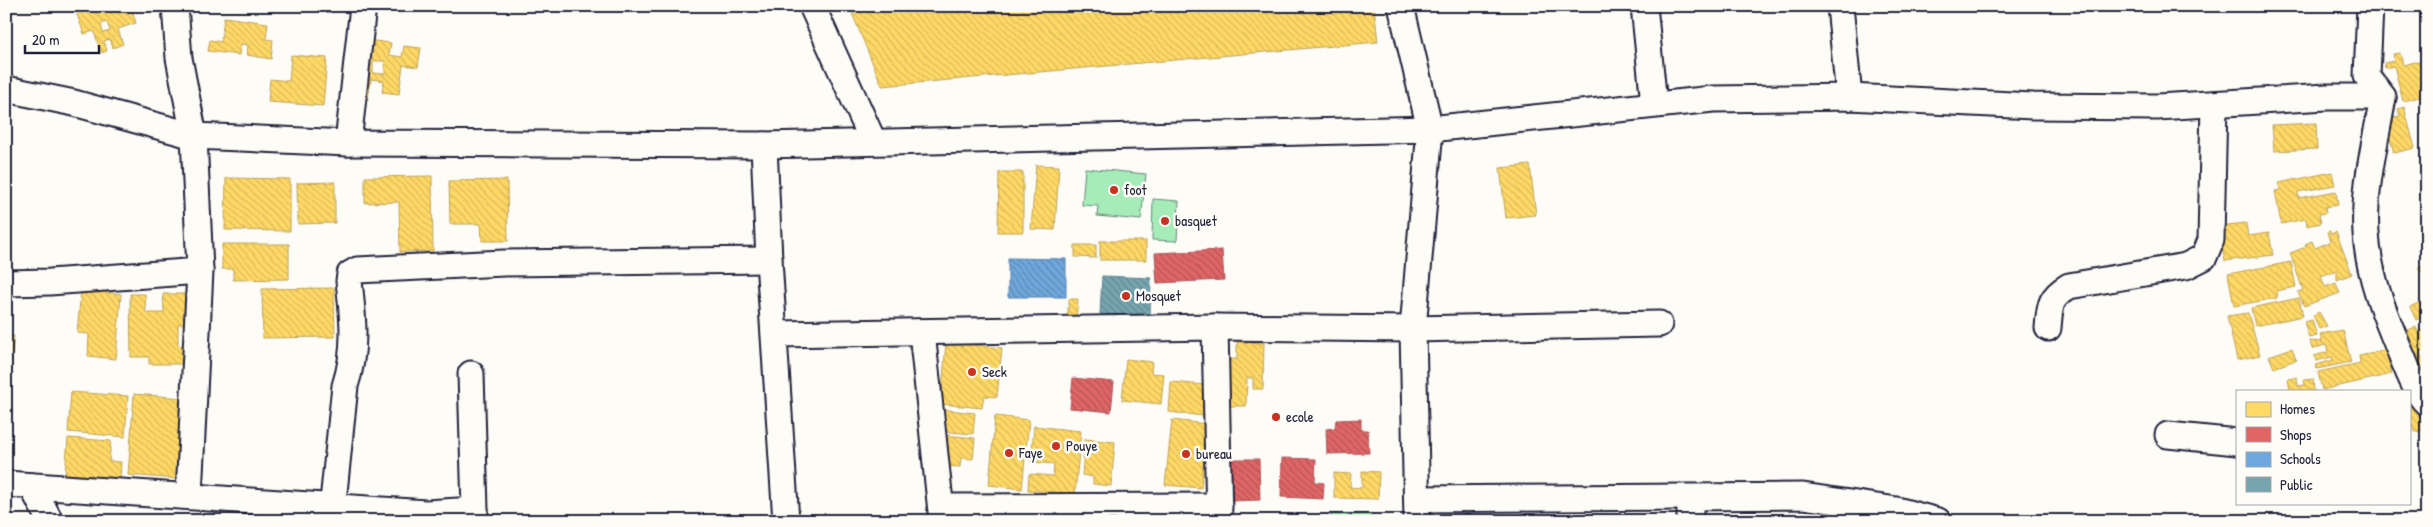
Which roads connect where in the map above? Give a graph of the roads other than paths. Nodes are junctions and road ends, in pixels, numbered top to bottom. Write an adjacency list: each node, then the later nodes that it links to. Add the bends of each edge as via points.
1 (175, 6): 14 (street, via 179,58)
2 (363, 6): 16 (street)
3 (812, 6): 15 (street)
4 (1401, 6): 13 (street)
5 (1644, 6): 11 (street)
6 (1840, 6): 9 (street)
7 (2370, 6): 10 (street, via 2367,76)
8 (6, 89): 14 (street, via 74,103)
9 (1849, 97): 11 (street, via 1713,99); 12 (street, via 2033,106)
10 (2383, 97): 12 (street); 28 (street, via 2369,180 2366,232 2373,275 2385,316)
11 (1654, 104): 13 (street)
12 (2214, 104): 23 (street, via 2211,240 2204,257 2186,266 2069,286 2056,294 2050,306)
13 (1430, 129): 15 (street); 24 (street)
14 (194, 136): 16 (street); 19 (street)
15 (873, 141): 17 (street)
16 (348, 143): 17 (street)
17 (764, 145): 18 (street)
18 (768, 260): 26 (street); 36 (street, via 504,263 357,270 350,274 354,344 345,386)
19 (200, 271): 20 (street); 33 (street)
20 (6, 283)
21 (1659, 324): 24 (street)
22 (1215, 327): 24 (street); 25 (street); 38 (street)
23 (2048, 328)
24 (1413, 329): 35 (street)
25 (922, 332): 26 (street); 37 (street)
26 (775, 334): 43 (street)
27 (471, 374): 39 (street)
28 (2420, 403)
29 (2168, 435): 30 (street)
30 (2236, 442)
31 (6, 484): 32 (street)
32 (32, 486): 33 (street); 42 (street)
33 (189, 495): 36 (street)
34 (1690, 509): 35 (street); 40 (street, via 1803,496)
35 (1417, 510)
36 (331, 513): 41 (street)
37 (941, 514): 38 (street)
38 (1219, 514)
39 (473, 515): 41 (street)
40 (1896, 516): 44 (street)
41 (426, 517)
42 (50, 521)
43 (786, 521)
44 (1938, 521)

